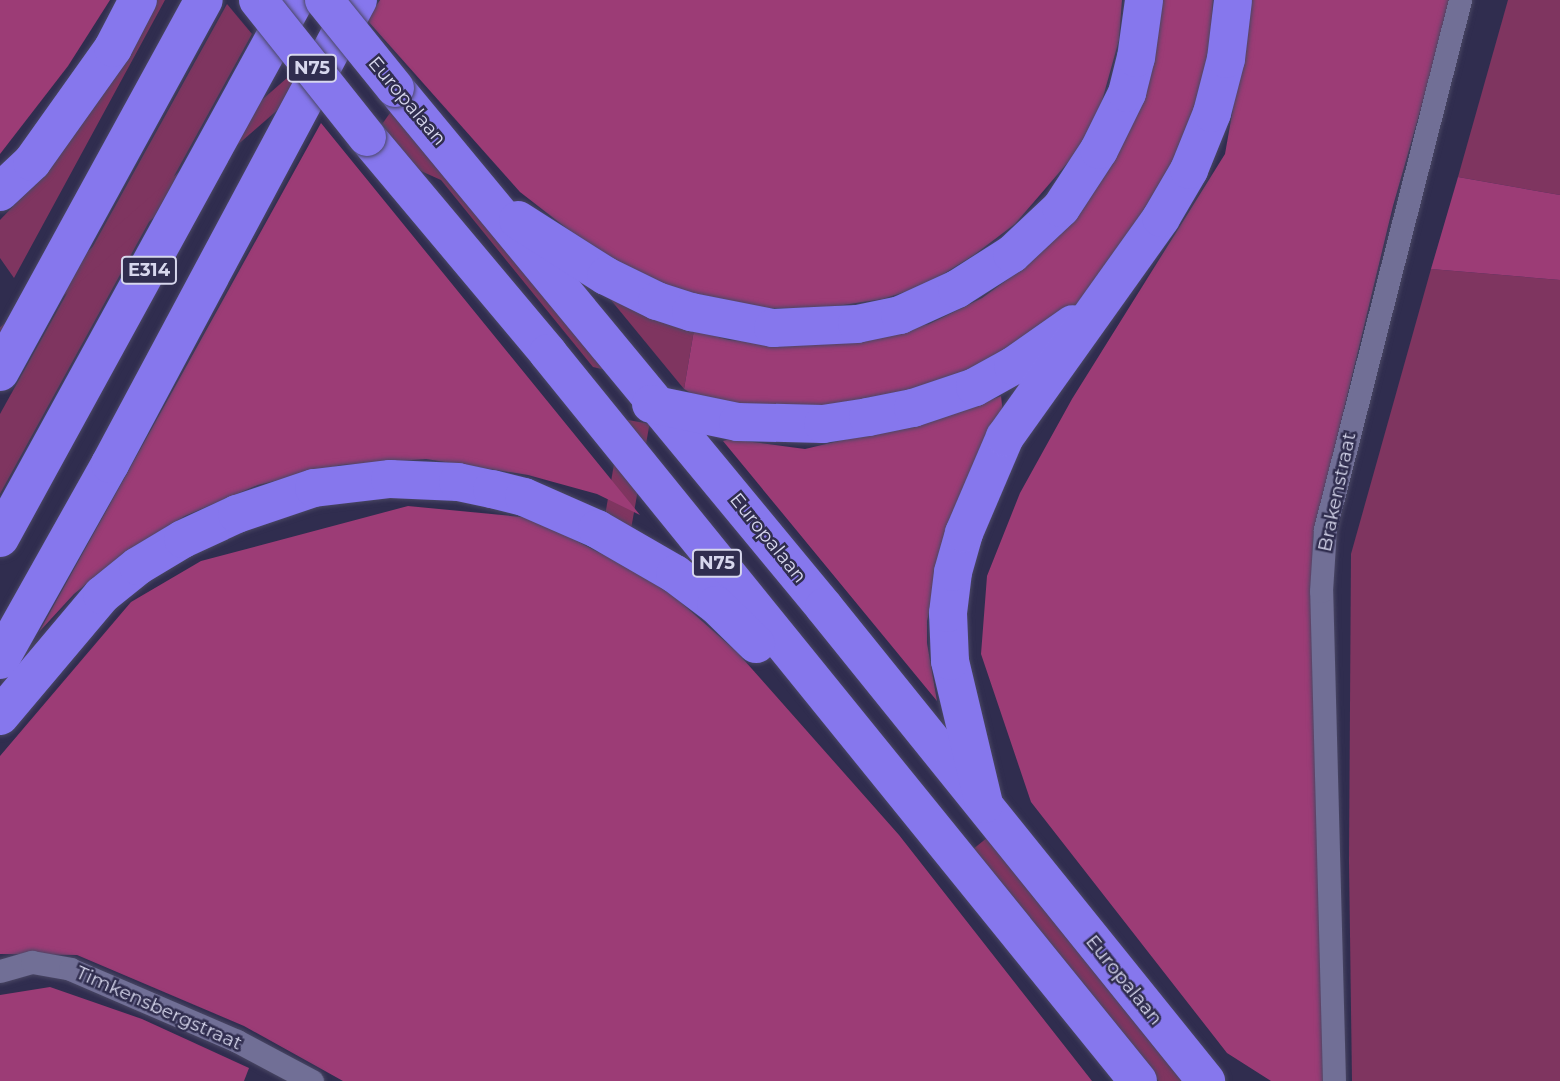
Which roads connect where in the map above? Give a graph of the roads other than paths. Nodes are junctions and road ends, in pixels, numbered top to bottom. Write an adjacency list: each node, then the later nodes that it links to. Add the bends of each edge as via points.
1 (138, 0): 10 (highway, via 113,48 32,162)
2 (204, 0): 14 (highway)
3 (258, 0): 13 (highway, N75, bridge)
4 (295, 0): 16 (highway, E314)
5 (324, 0): 11 (highway, Europalaan / N75, bridge)
6 (358, 0): 17 (highway)
7 (1144, 0): 11 (highway, via 1127,93 1099,150 1061,208 1012,254 957,289 901,315 857,324 773,328 691,312 606,276)
8 (1233, 0): 12 (highway, via 1226,59 1212,113 1189,170 1161,218)
9 (1460, 0): 25 (street, Brakenstraat, via 1325,529 1321,591)
10 (0, 192)
11 (494, 206): 15 (highway, Europalaan / N75)
12 (1097, 306): 15 (highway, via 1013,366 975,387 913,408 823,424 779,424 738,422); 20 (highway, via 1005,437 953,572 948,614 950,661)
13 (548, 353): 15 (highway, via 625,395); 19 (highway, N75)
14 (0, 372)
15 (660, 407): 20 (highway, Europalaan / N75)
16 (0, 538)
17 (0, 660)
18 (0, 716): 19 (highway, via 102,595 183,539 237,514 314,488 390,479 436,481 524,497 597,528 676,574 747,633 820,722)
19 (886, 772): 23 (highway, N75)
20 (985, 810): 24 (highway, Europalaan / N75)
21 (0, 971): 22 (street, Timkensbergstraat, via 32,962 70,969 237,1041)
22 (312, 1081)
23 (1138, 1081)
24 (1206, 1081)
25 (1334, 1081)

